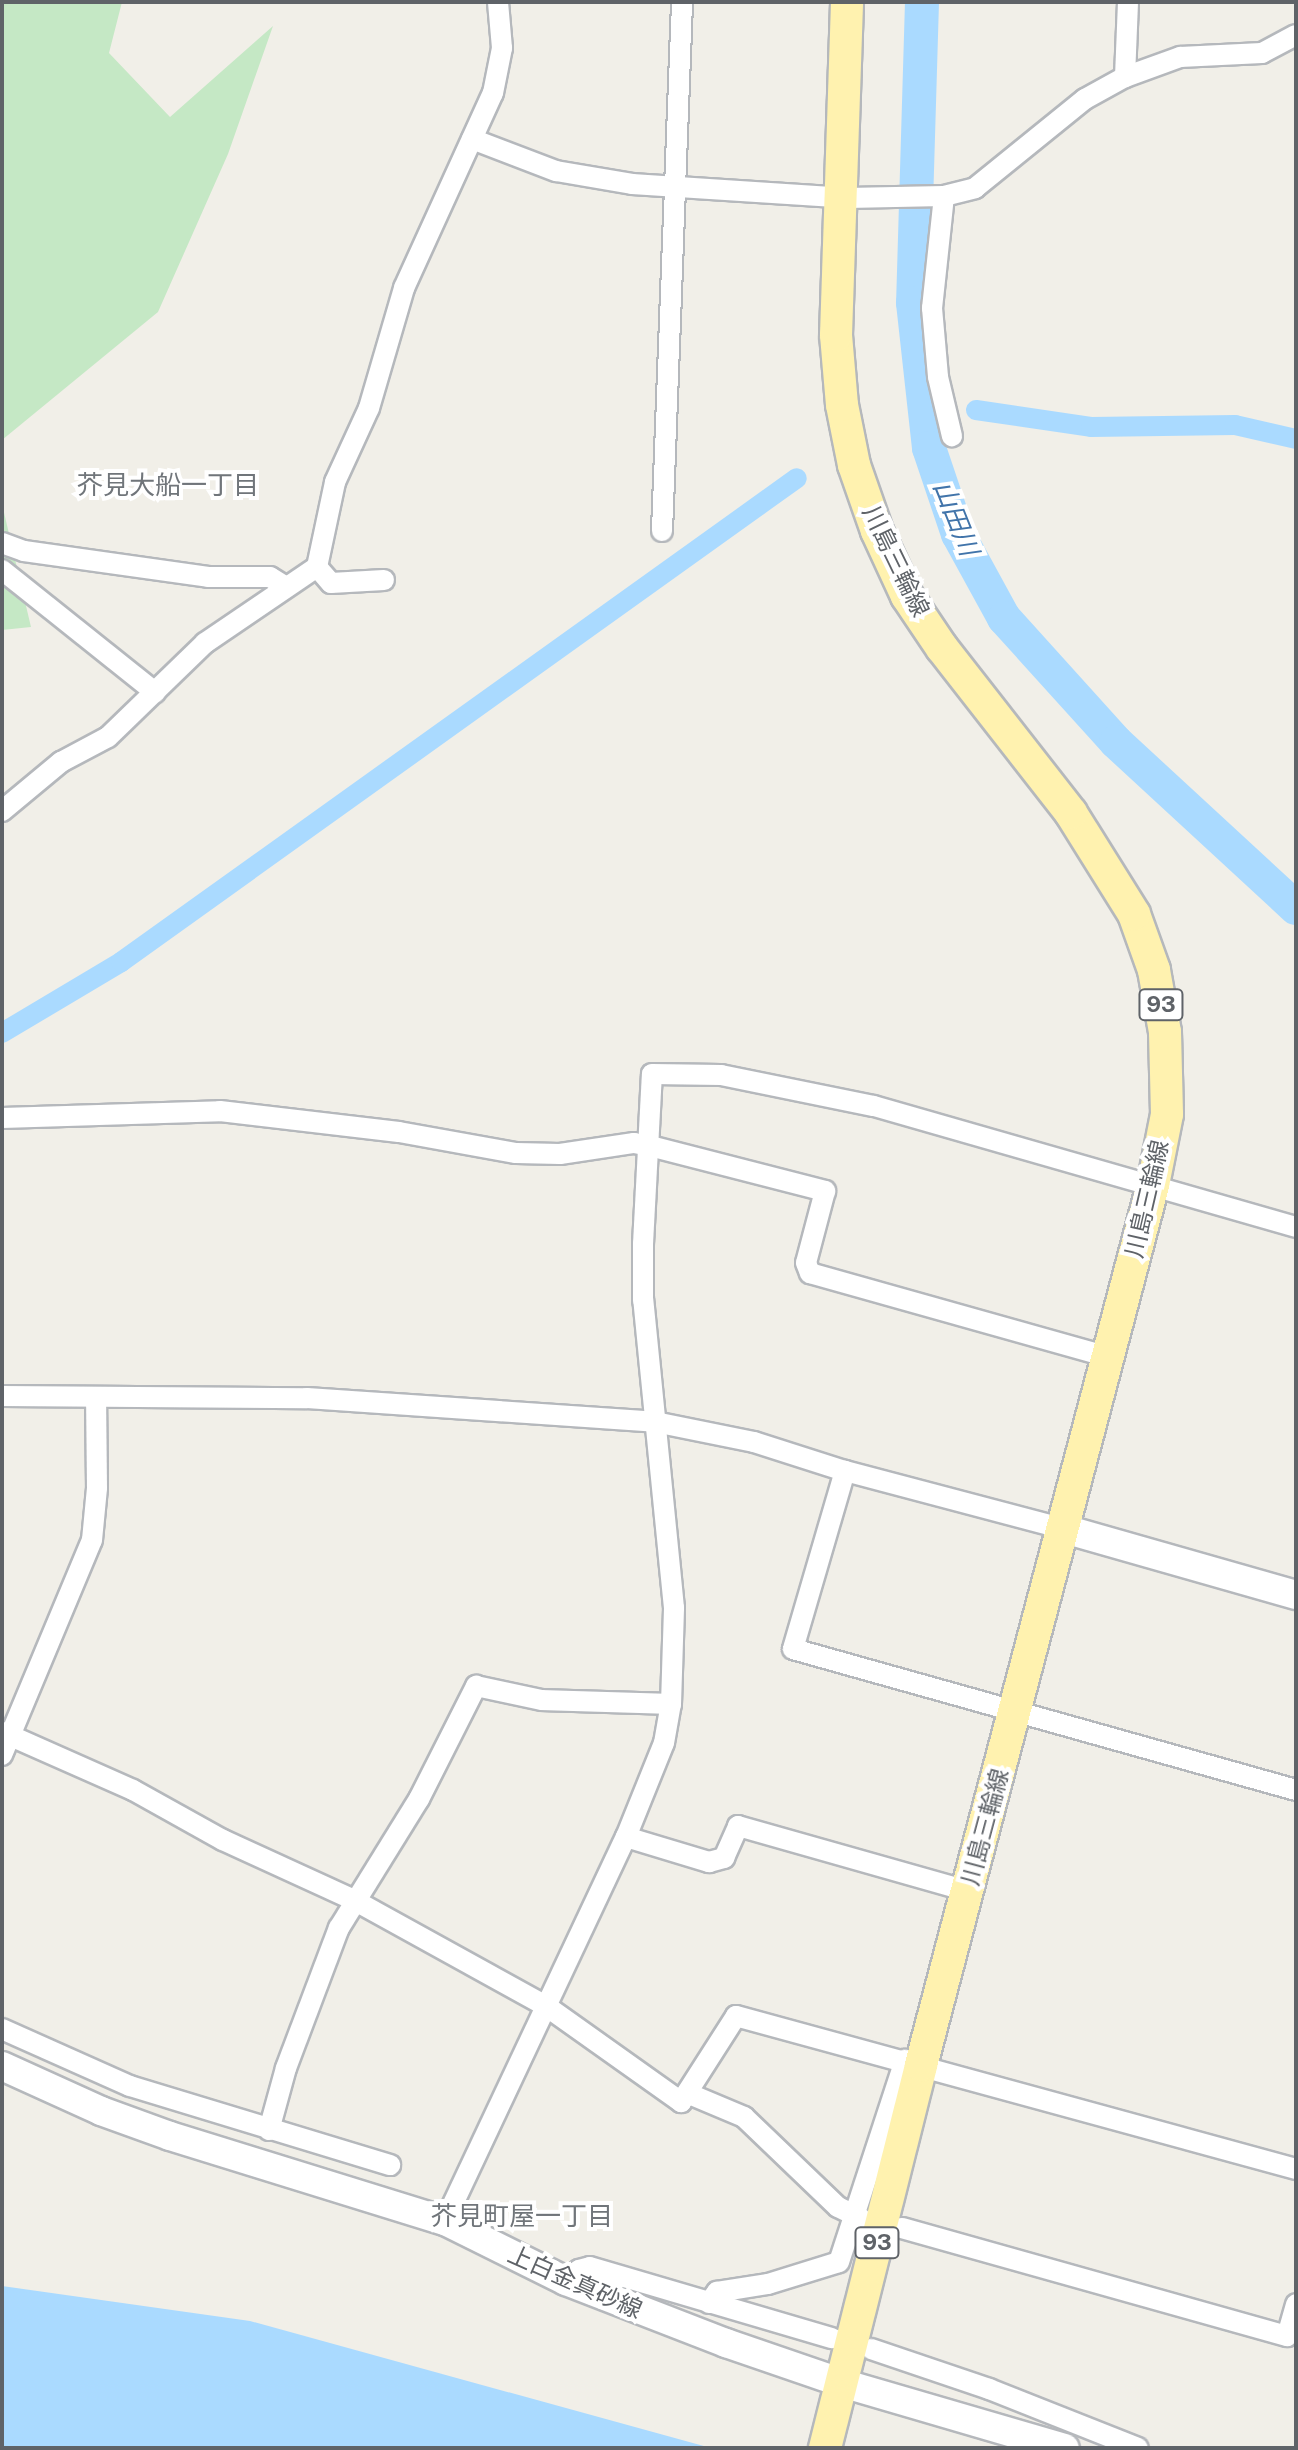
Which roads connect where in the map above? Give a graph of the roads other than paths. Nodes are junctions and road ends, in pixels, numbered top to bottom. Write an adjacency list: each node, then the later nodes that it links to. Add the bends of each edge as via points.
1 (498, 2): 7 (street, via 502,48 493,93)
2 (682, 2): 8 (street)
3 (847, 2): 9 (main road, 川島三輪線 / 93)
4 (1128, 2): 6 (street)
5 (1296, 35): 6 (street, via 1262,53 1180,57)
6 (1125, 77): 10 (street, via 1085,99 975,188)
7 (472, 139): 8 (street, via 556,171); 14 (street, via 404,288 369,408 335,482)
8 (675, 188): 9 (street); 12 (street)
9 (843, 198): 10 (street); 22 (main road, 川島三輪線 / 93, via 836,335 854,465 907,596 1071,813 1134,914 1154,970 1165,1032 1167,1114)
10 (939, 198): 11 (street, via 932,308 938,377)
11 (952, 436)
12 (662, 531)
13 (2, 543): 17 (street, via 24,551 208,577 270,577)
14 (317, 567): 16 (street, via 331,583); 17 (street)
15 (2, 570): 18 (street)
16 (384, 580)
17 (286, 587): 18 (street, via 205,643)
18 (155, 692): 19 (street, via 108,737 61,762)
19 (2, 811)
20 (2, 1118): 21 (street, via 220,1111 385,1130 516,1153)
21 (650, 1146): 22 (street, via 652,1074 721,1075 874,1106); 24 (street, via 825,1191 806,1263 810,1273); 27 (street, via 643,1300)
22 (1153, 1185): 23 (street); 24 (main road, 川島三輪線 / 93)
23 (1296, 1227)
24 (1108, 1357): 29 (main road, 川島三輪線 / 93)
25 (2, 1396): 26 (street)
26 (96, 1398): 27 (street, via 307,1398); 33 (street, via 92,1540)
27 (655, 1422): 28 (street, via 754,1442); 31 (street, via 674,1608)
28 (845, 1471): 29 (street); 32 (street, via 793,1649)
29 (1061, 1528): 30 (main road); 32 (main road, 川島三輪線 / 93)
30 (1296, 1595)
31 (671, 1704): 36 (street, via 664,1743); 38 (street, via 542,1700 476,1686 419,1799)
32 (1014, 1713): 35 (street); 37 (main road, 川島三輪線 / 93)
33 (6, 1733): 34 (street); 38 (street)
34 (2, 1755)
35 (1296, 1790)
36 (626, 1837): 37 (street, via 709,1862 724,1858 738,1826); 39 (street)
37 (968, 1891): 41 (main road, 川島三輪線 / 93)
38 (354, 1900): 39 (street); 44 (street, via 307,2007)
39 (546, 2006): 43 (street, via 681,2102); 48 (street)
40 (2, 2029): 44 (street, via 130,2086)
41 (913, 2063): 43 (street, via 736,2016); 46 (street); 47 (street); 55 (main road, 川島三輪線 / 93)
42 (2, 2066): 48 (main road, 上白金真砂線, via 170,2136)
43 (687, 2093): 47 (street, via 744,2117)
44 (269, 2130): 45 (street)
45 (390, 2165)
46 (1296, 2169)
47 (856, 2217): 51 (street, via 839,2262 768,2284 717,2292)
48 (445, 2221): 50 (main road, 上白金真砂線)
49 (902, 2228): 52 (street, via 1287,2336)
50 (566, 2281): 51 (street, via 590,2267); 55 (main road, 上白金真砂線)
51 (709, 2303): 53 (street)
52 (1296, 2304)
53 (832, 2338)
54 (871, 2349): 58 (street)
55 (842, 2383): 56 (main road, 川島三輪線 / 93); 57 (main road, 上白金真砂線)
56 (829, 2434)
57 (1065, 2448)
58 (1138, 2448)

